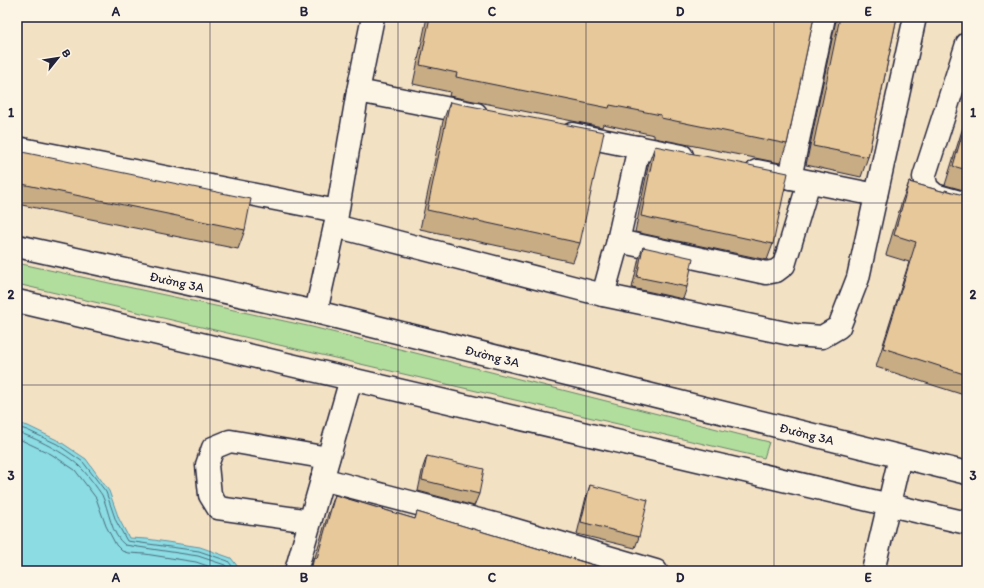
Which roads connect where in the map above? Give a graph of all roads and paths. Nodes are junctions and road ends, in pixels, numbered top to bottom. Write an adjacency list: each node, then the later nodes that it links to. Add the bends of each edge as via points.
1 (373, 17): 5 (street)
2 (824, 17): 12 (street)
3 (915, 17): 13 (street)
4 (967, 44): 14 (street, via 924,177 927,188 935,195)
5 (358, 91): 6 (street); 15 (street)
6 (498, 119)
7 (553, 130): 8 (street)
8 (639, 147): 10 (street); 16 (street)
9 (17, 148): 15 (street)
10 (700, 160)
11 (737, 167): 12 (street)
12 (800, 180): 13 (street); 16 (street, via 784,265 776,272 766,273)
13 (876, 195): 18 (street, via 858,278 838,328 822,337 795,335)
14 (967, 204)
15 (336, 219): 18 (street); 20 (street)
16 (618, 241): 18 (street)
17 (17, 246): 20 (street, Đường 3A)
18 (603, 295)
19 (17, 301): 21 (street)
20 (316, 312): 22 (street, Đường 3A)
21 (351, 380): 23 (street); 26 (street)
22 (900, 457): 24 (street, Đường 3A); 26 (street)
23 (328, 458): 25 (street); 27 (street, via 230,441 213,448 207,465 210,495 218,508)
24 (967, 473)
25 (322, 479): 27 (street); 30 (street, via 502,526)
26 (889, 504): 28 (street); 31 (street)
27 (310, 521): 29 (street)
28 (967, 523)
29 (296, 571)
30 (656, 571)
31 (873, 571)

